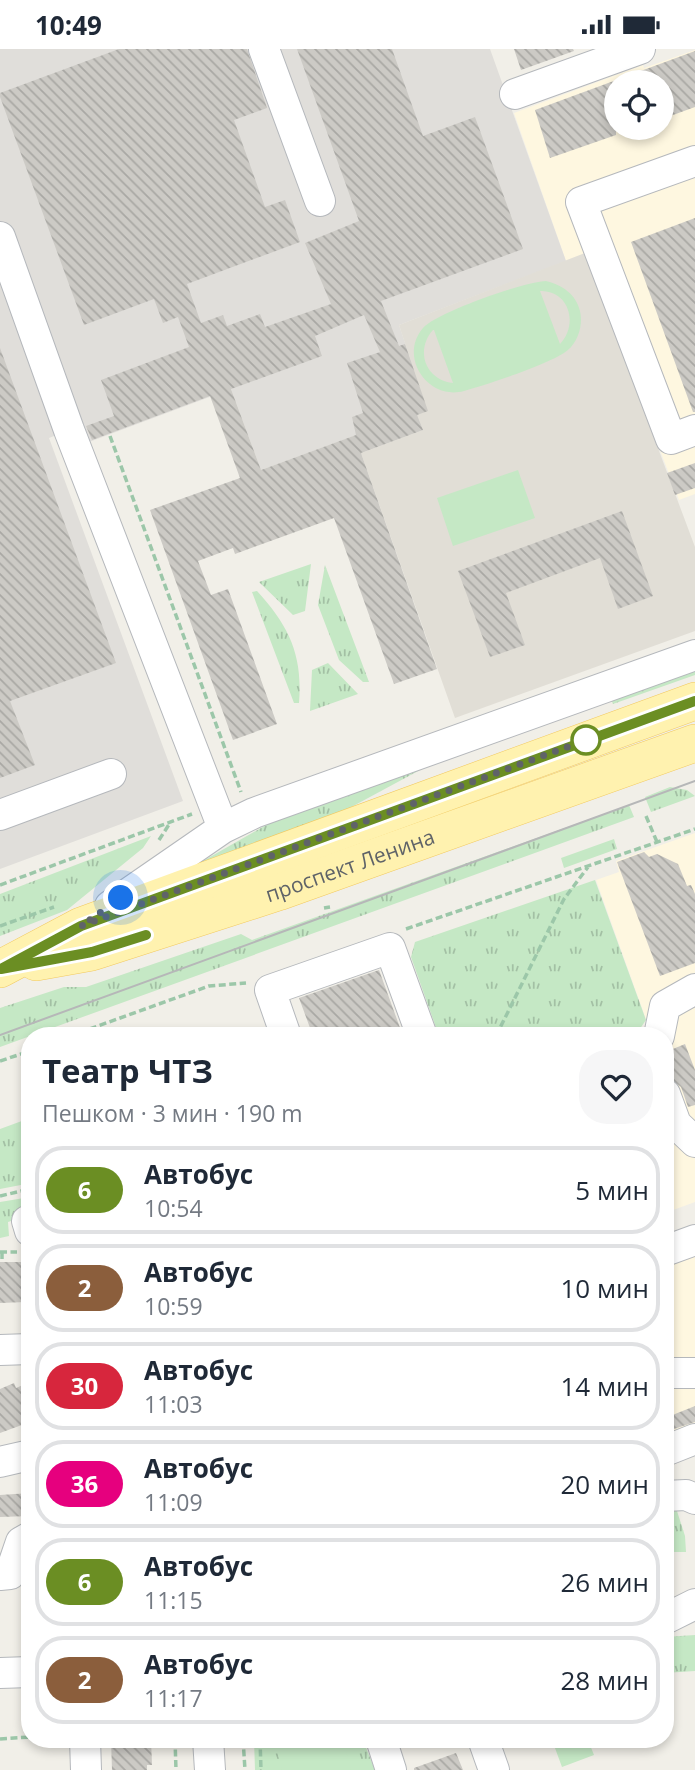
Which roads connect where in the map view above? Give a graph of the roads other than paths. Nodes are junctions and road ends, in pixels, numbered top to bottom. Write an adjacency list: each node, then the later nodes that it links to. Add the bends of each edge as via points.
1 (264, 49): 5 (street)
2 (640, 49): 3 (street)
3 (515, 94)
4 (695, 161): 7 (street, via 581,202 671,439)
5 (320, 201)
6 (0, 237): 13 (street, via 69,430)
7 (695, 430)
8 (695, 655): 13 (street, via 278,804)
9 (695, 701): 14 (main road, проспект Ленина)
10 (695, 743): 15 (main road, проспект Ленина, via 278,892 92,952)
11 (111, 774): 12 (street)
12 (0, 815)
13 (223, 828): 14 (street)
14 (72, 914): 15 (main road, проспект Ленина)
15 (0, 969)
16 (695, 989): 19 (street, via 665,1006)
17 (283, 1027): 18 (street, via 270,990 390,948)
18 (419, 1027)
19 (661, 1027)
20 (674, 1119): 21 (street)
21 (695, 1142)
22 (695, 1240): 23 (street)
23 (674, 1248)
24 (21, 1349): 25 (street)
25 (0, 1350)
26 (674, 1373): 27 (street)
27 (695, 1373)
28 (695, 1440): 29 (street)
29 (674, 1448)
30 (21, 1457): 31 (street)
31 (0, 1462)
32 (21, 1542): 33 (street, via 10,1574)
33 (0, 1574)
34 (695, 1604): 35 (street)
35 (674, 1614)
36 (21, 1672): 37 (street)
37 (0, 1673)
38 (85, 1748): 41 (street)
39 (209, 1748): 42 (street)
40 (486, 1748): 43 (street)
41 (86, 1770)
42 (210, 1770)
43 (494, 1770)

